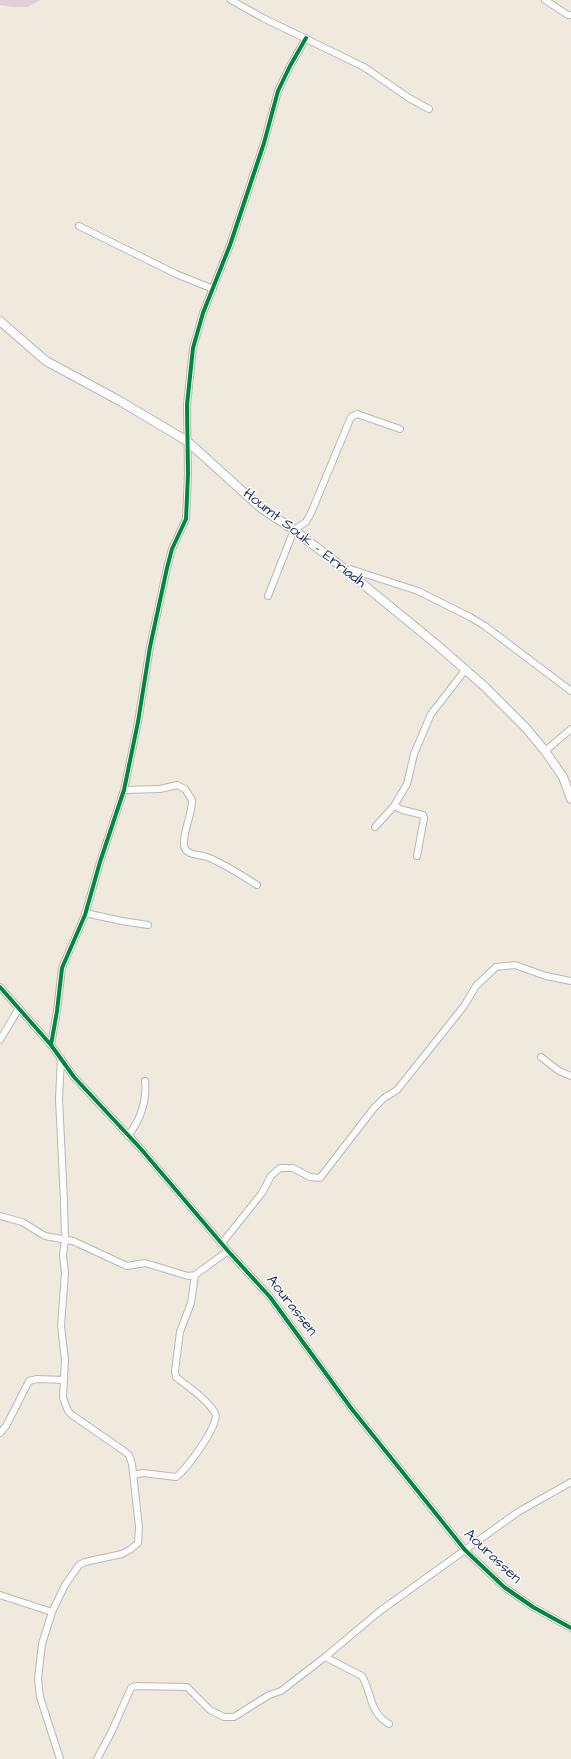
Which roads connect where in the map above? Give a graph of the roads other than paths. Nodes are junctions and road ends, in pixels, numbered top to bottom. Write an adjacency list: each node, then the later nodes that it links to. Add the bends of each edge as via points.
1 (231, 0): 4 (street)
2 (545, 0): 3 (street)
3 (571, 15)
4 (306, 38): 5 (street, via 375,73); 7 (street, via 278,90 264,143 230,245)
5 (428, 109)
6 (79, 226): 7 (street)
7 (212, 289): 10 (street, via 193,348 188,386)
8 (0, 321): 10 (street, Houmt Souk - Erriadh, via 46,361)
9 (400, 429): 11 (street, via 357,414 351,417 306,522)
10 (187, 441): 11 (street, Houmt Souk - Erriadh, via 261,508); 18 (street, via 186,519 172,549 167,568)
11 (294, 530): 12 (street, Houmt Souk - Erriadh); 13 (street)
12 (342, 567): 14 (street, Houmt Souk - Erriadh); 15 (street, via 418,591 463,613 485,626)
13 (268, 596)
14 (466, 669): 17 (street, Houmt Souk - Erriadh, via 512,713); 20 (street, via 431,714 414,754 407,784)
15 (571, 691)
16 (571, 729): 17 (street)
17 (545, 751): 19 (street, Houmt Souk - Erriadh, via 563,777)
18 (124, 790): 23 (street, via 182,786 192,800 184,848 206,856); 24 (street)
19 (571, 799)
20 (394, 806): 21 (street); 22 (street, via 424,818)
21 (375, 827)
22 (417, 856)
23 (258, 885)
24 (86, 913): 25 (street); 30 (street, via 62,968)
25 (148, 925)
26 (571, 981): 38 (street, via 515,966 496,967 476,986 464,1006 397,1090 374,1108 320,1178 310,1177 293,1168 280,1168 271,1176 262,1193)
27 (0, 987): 28 (street, Aourassen)
28 (19, 1008): 29 (street); 30 (street, Aourassen)
29 (0, 1040)
30 (51, 1044): 32 (street, Aourassen)
31 (541, 1057): 33 (street, via 559,1071)
32 (61, 1058): 35 (street, Aourassen, via 74,1077); 37 (street, via 59,1105)
33 (571, 1076)
34 (145, 1081): 35 (street, via 146,1097 143,1109)
35 (128, 1136): 38 (street, Aourassen)
36 (0, 1216): 37 (street, via 22,1222 45,1236)
37 (64, 1240): 40 (street, via 73,1241 126,1266 145,1262 182,1275); 41 (street, via 65,1273 61,1312)
38 (222, 1243): 39 (street, Aourassen)
39 (228, 1251): 40 (street); 45 (street, Aourassen, via 284,1314 351,1408)
40 (195, 1275): 43 (street, via 191,1303 180,1332 175,1371 176,1377 215,1413 216,1421 183,1472 176,1477 144,1473)
41 (64, 1380): 42 (street, via 28,1380 6,1426); 43 (street, via 63,1398 68,1412 129,1455)
42 (0, 1433)
43 (133, 1475): 47 (street, via 139,1527 138,1543 122,1554 79,1565 65,1585)
44 (571, 1482): 45 (street, via 518,1512)
45 (465, 1550): 48 (street, Aourassen, via 504,1587); 49 (street, via 380,1612)
46 (0, 1595): 47 (street)
47 (52, 1612): 51 (street, via 42,1644 38,1679 40,1697)
48 (571, 1628)
49 (325, 1657): 50 (street, via 362,1676 374,1710); 52 (street, via 281,1691 228,1718 210,1710 187,1687 135,1686 131,1688)
50 (389, 1724)
51 (60, 1759)
52 (96, 1759)

